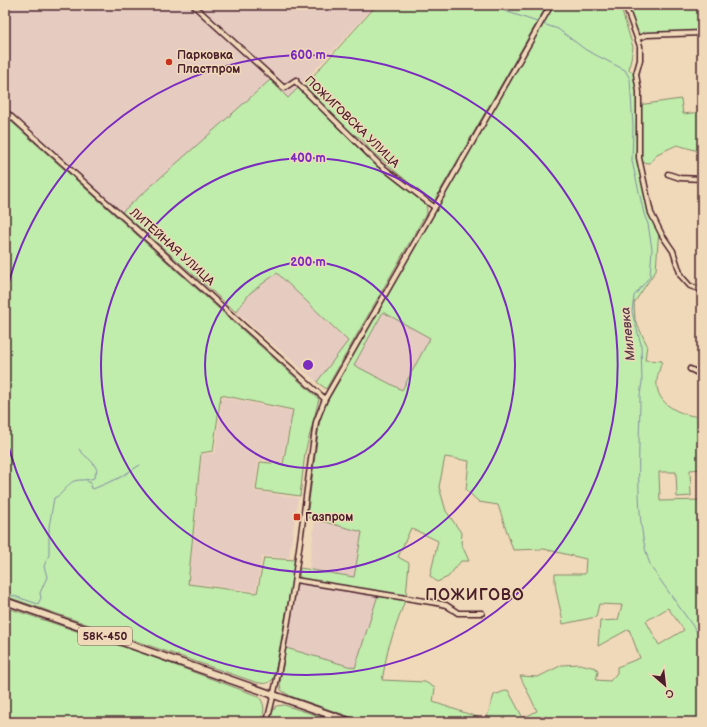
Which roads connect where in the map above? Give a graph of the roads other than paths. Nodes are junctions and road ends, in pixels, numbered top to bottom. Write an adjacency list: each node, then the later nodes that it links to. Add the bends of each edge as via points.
1 (192, 5): 9 (street, ПОЖИГОВСКА УЛИЦА, via 284,88 296,80 380,166)
2 (551, 5): 9 (street)
3 (625, 5): 5 (street)
4 (702, 32): 5 (street, via 647,35)
5 (638, 38): 10 (street, via 640,60 636,74 639,158 651,213 673,251 681,276 690,286)
6 (5, 112): 13 (street, ЛИТЕЙНАЯ УЛИЦА)
7 (668, 174): 8 (street, via 680,178)
8 (702, 179)
9 (434, 206): 13 (street)
10 (702, 290)
11 (690, 369): 12 (street)
12 (702, 375)
13 (325, 399): 14 (street, via 316,422)
14 (295, 580): 16 (street, via 437,603 446,605 458,613); 17 (street)
15 (5, 601): 17 (highway, 58К-450)
16 (482, 613)
17 (274, 695): 18 (street); 19 (highway, 58К-450)
18 (267, 722)
19 (351, 722)

